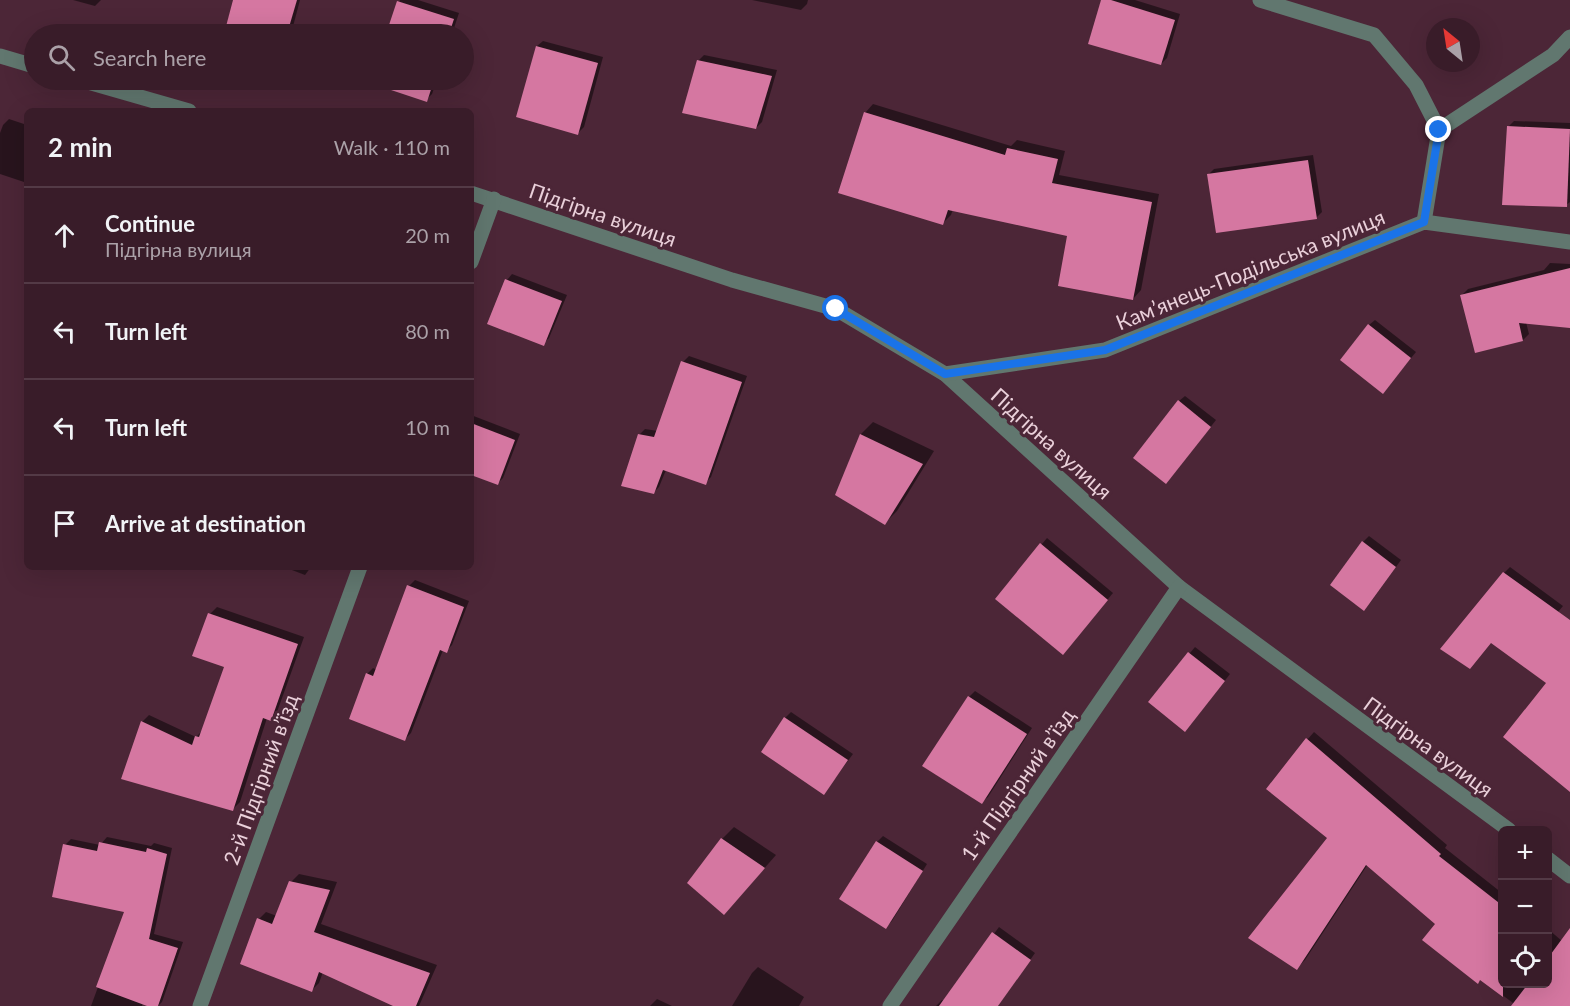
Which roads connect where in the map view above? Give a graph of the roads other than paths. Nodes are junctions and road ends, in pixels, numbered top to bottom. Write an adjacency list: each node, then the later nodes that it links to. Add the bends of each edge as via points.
1 (1260, 0): 7 (street, via 1374,35 1416,85)
2 (1570, 37): 7 (street, via 1553,55)
3 (0, 56): 4 (street)
4 (24, 63)
5 (116, 90): 6 (street)
6 (179, 108)
7 (1439, 130): 10 (street)
8 (474, 194): 9 (street, Підгірна вулиця)
9 (494, 199): 12 (street); 13 (street, Підгірна вулиця, via 732,280 836,309)
10 (1424, 222): 11 (street, Кам’янець-Подільська вулиця); 13 (street, Кам’янець-Подільська вулиця, via 1105,350)
11 (1570, 242)
12 (474, 254)
13 (945, 374): 15 (street, Підгірна вулиця)
14 (359, 570): 19 (street, 2-й Підгірний в’їзд)
15 (1179, 587): 16 (street, Підгірна вулиця); 20 (street, 1-й Підгірний в’їзд)
16 (1502, 826)
17 (1552, 862): 18 (street)
18 (1570, 876)
19 (200, 1006)
20 (890, 1006)

